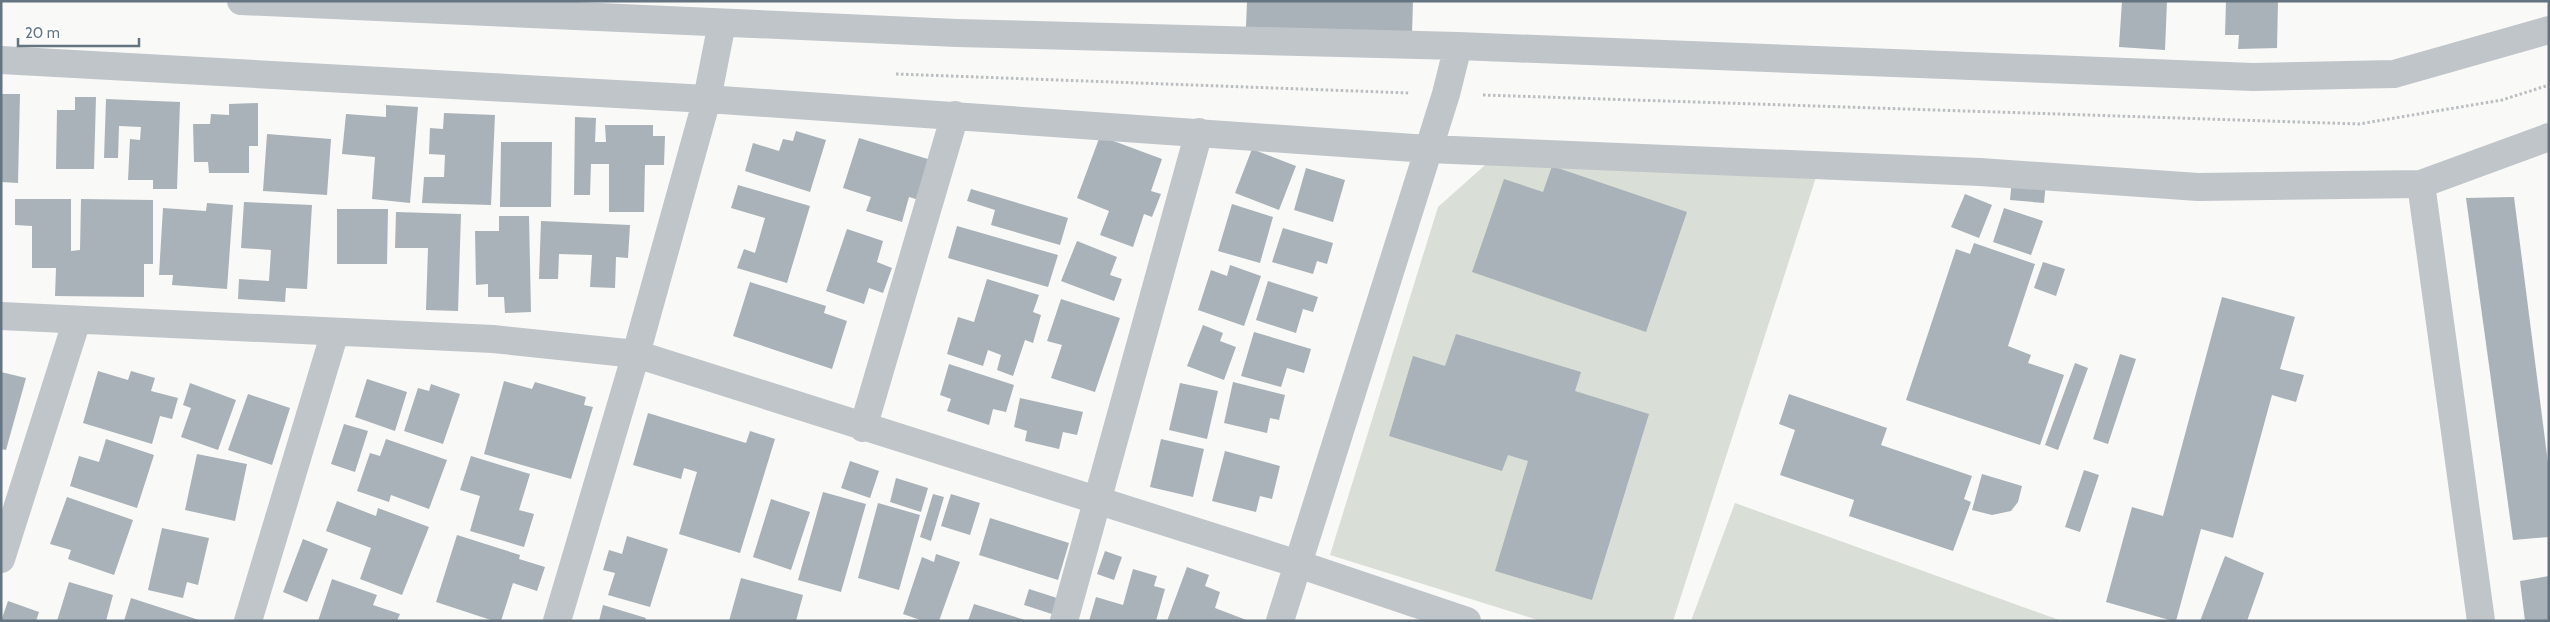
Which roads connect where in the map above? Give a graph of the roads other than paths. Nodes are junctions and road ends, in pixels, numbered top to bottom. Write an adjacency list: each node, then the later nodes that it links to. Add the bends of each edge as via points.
1 (241, 1): 2 (street)
2 (722, 23): 4 (street, via 957,33); 6 (street)
3 (2549, 30): 4 (street, via 2394,74 2253,77)
4 (1458, 46): 10 (street)
5 (1, 60): 6 (street)
6 (707, 99): 7 (street); 15 (street)
7 (955, 115): 8 (street); 16 (street)
8 (1199, 132): 10 (street); 17 (street)
9 (2549, 137): 11 (street)
10 (1428, 149): 11 (street, via 1970,172 2198,187); 19 (street)
11 (2421, 184): 25 (street)
12 (1, 316): 13 (street)
13 (77, 320): 14 (street); 18 (street)
14 (335, 332): 15 (street, via 493,339); 20 (street)
15 (636, 354): 16 (street); 21 (street)
16 (864, 428): 17 (street)
17 (1097, 501): 19 (street); 22 (street)
18 (1, 559)
19 (1298, 564): 23 (street); 24 (street)
20 (248, 621)
21 (557, 621)
22 (1064, 621)
23 (1280, 621)
24 (1467, 621)
25 (2481, 621)

